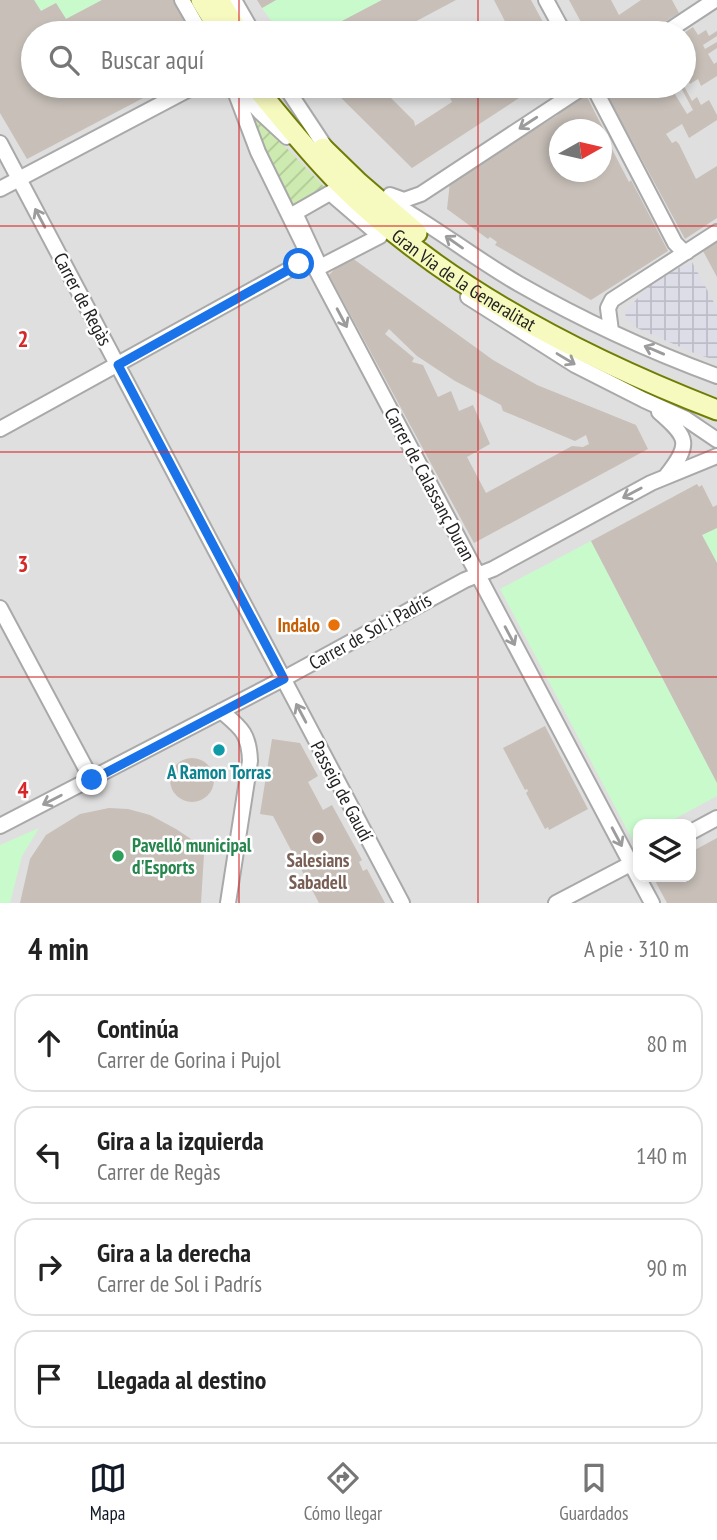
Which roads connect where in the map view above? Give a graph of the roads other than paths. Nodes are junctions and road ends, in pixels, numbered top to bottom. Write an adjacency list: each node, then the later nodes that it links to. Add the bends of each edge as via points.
1 (182, 0): 7 (street)
2 (201, 0): 8 (street)
3 (219, 0): 9 (street)
4 (234, 0): 10 (street)
5 (546, 0): 11 (street)
6 (715, 0): 12 (street)
7 (194, 21)
8 (214, 21)
9 (232, 21)
10 (246, 21)
11 (557, 21)
12 (683, 21)
13 (172, 98): 23 (street)
14 (239, 98): 30 (street, Carrer de Calassanç Duran, via 258,152)
15 (247, 98): 24 (street)
16 (265, 98): 24 (street, Gran Via de la Generalitat)
17 (280, 98): 22 (street, Gran Via de la Generalitat)
18 (293, 98): 22 (street)
19 (567, 98): 25 (street, one-way to 25, via 413,198 404,200)
20 (599, 98): 29 (street, via 676,243)
21 (0, 143): 23 (street, Carrer de Regàs)
22 (331, 155): 25 (street, Gran Via de la Generalitat)
23 (19, 179): 26 (street); 32 (street, Carrer de Regàs, one-way to 23)
24 (338, 183): 27 (street, Gran Via de la Generalitat)
25 (365, 187): 31 (street, one-way to 25, via 519,283); 34 (street, Gran Via de la Generalitat, via 451,259 528,308 635,363)
26 (0, 189)
27 (395, 231): 35 (street, one-way to 35, via 452,286 575,365); 36 (street, Gran Via de la Generalitat, via 428,258 549,334)
28 (717, 232): 29 (street)
29 (687, 252): 31 (street, via 612,300 608,308)
30 (315, 262): 30 (street, via 295,213 330,193 380,236); 32 (street); 41 (street, Carrer de Calassanç Duran, one-way to 41)
31 (611, 331): 33 (street, one-way to 31)
32 (118, 365): 37 (street); 43 (street, Carrer de Regàs)
33 (717, 376)
34 (717, 397)
35 (644, 400): 38 (street, via 686,419); 40 (street, via 682,433 683,452)
36 (717, 410)
37 (0, 429)
38 (717, 440)
39 (717, 456): 40 (street, Carrer de Sol i Padrís)
40 (666, 476): 41 (street, Carrer de Sol i Padrís, one-way to 41)
41 (478, 575): 43 (street, Carrer de Sol i Padrís); 49 (street, Carrer de Calassanç Duran, one-way to 49)
42 (0, 608): 45 (street)
43 (284, 679): 44 (street, Carrer de Sol i Padrís); 53 (street, Passeig de Gaudí, one-way to 43)
44 (221, 711): 45 (street, Carrer de Sol i Padrís); 52 (street, via 243,730 250,746)
45 (92, 780): 47 (street, Carrer de Sol i Padrís, one-way to 47)
46 (717, 818): 48 (street)
47 (0, 826)
48 (696, 829)
49 (633, 862)
50 (633, 871): 54 (street)
51 (643, 882): 55 (street, Carrer de Calassanç Duran)
52 (228, 903)
53 (402, 903)
54 (556, 903)
55 (652, 903)

